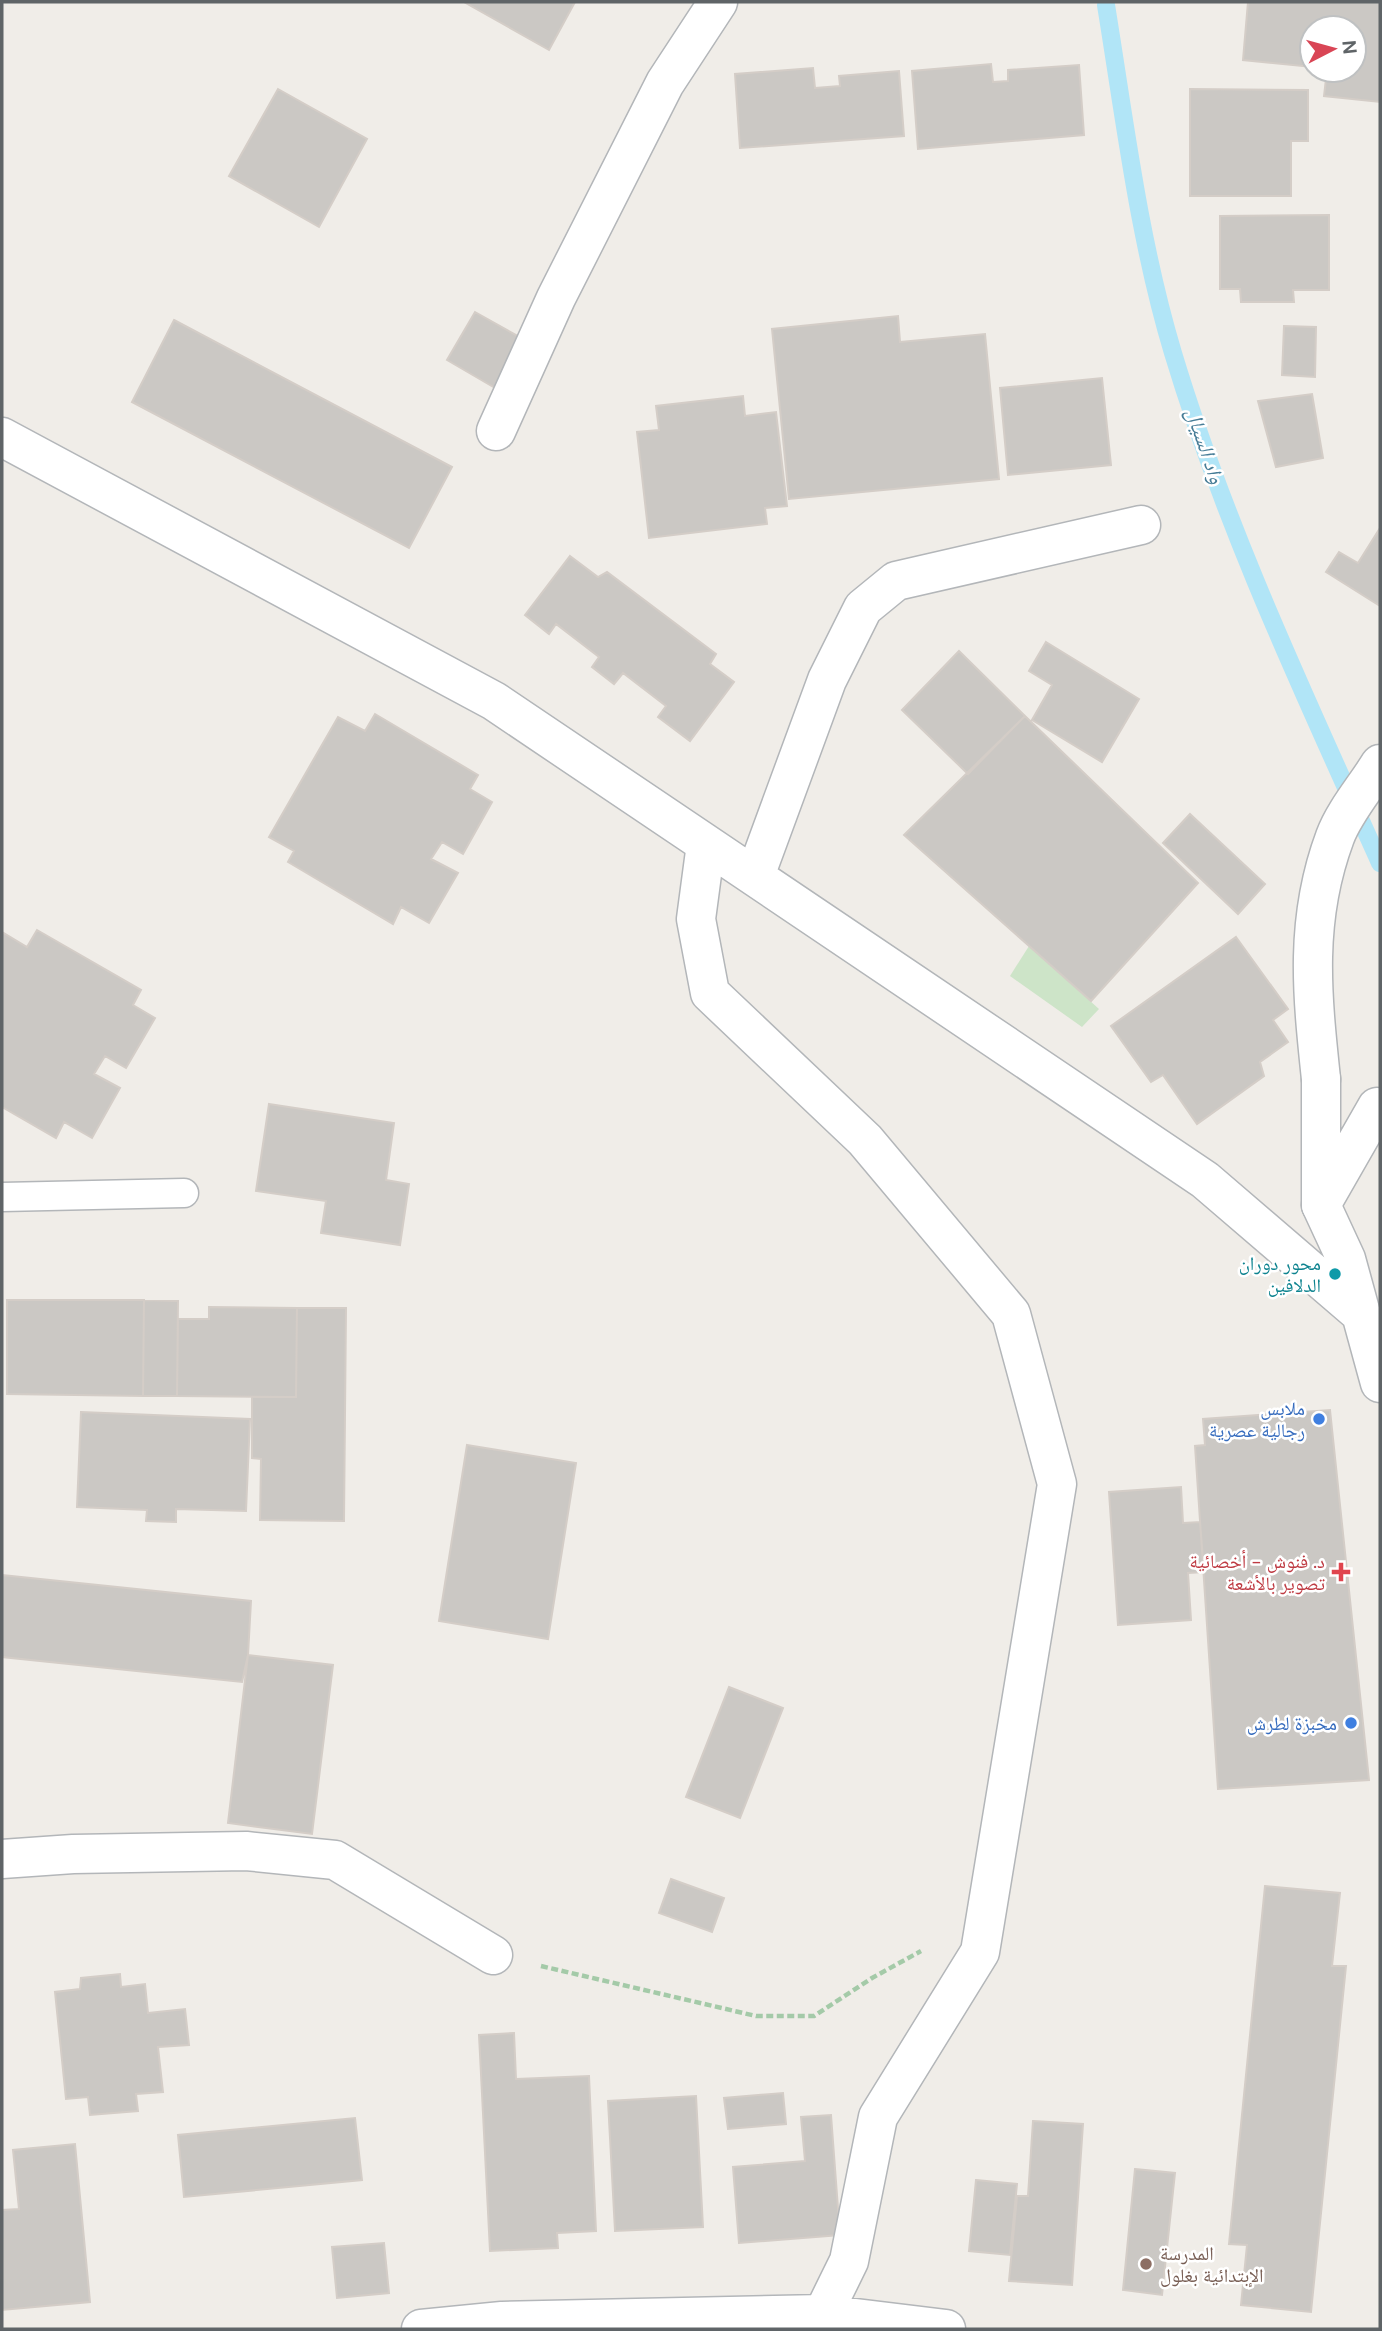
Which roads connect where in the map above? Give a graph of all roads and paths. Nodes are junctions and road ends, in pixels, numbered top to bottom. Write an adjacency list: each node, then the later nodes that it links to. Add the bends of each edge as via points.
1 (718, 2): 2 (street, via 665,83 556,298)
2 (496, 431)
3 (2, 437): 6 (street, via 494,701)
4 (1141, 525): 7 (street, via 896,581 863,608 827,680)
5 (1380, 764): 11 (street, via 1335,835 1312,930 1321,1079)
6 (706, 844): 7 (street); 15 (street, via 696,919 710,993 865,1140 1011,1314 1057,1484)
7 (755, 876): 12 (street, via 1205,1180)
8 (1379, 1105): 11 (street)
9 (184, 1193): 10 (lane)
10 (2, 1197)
11 (1321, 1205): 12 (street, via 1346,1259)
12 (1361, 1314): 13 (street)
13 (1380, 1383)
14 (2, 1859): 16 (street, via 246,1850 335,1860)
15 (980, 1952): 16 (path, via 933,1944 814,2016 757,2016); 17 (street, via 878,2117 849,2261)
16 (493, 1955)
17 (823, 2314): 18 (street); 20 (street)
18 (501, 2325): 19 (street)
19 (421, 2329)
20 (946, 2329)

